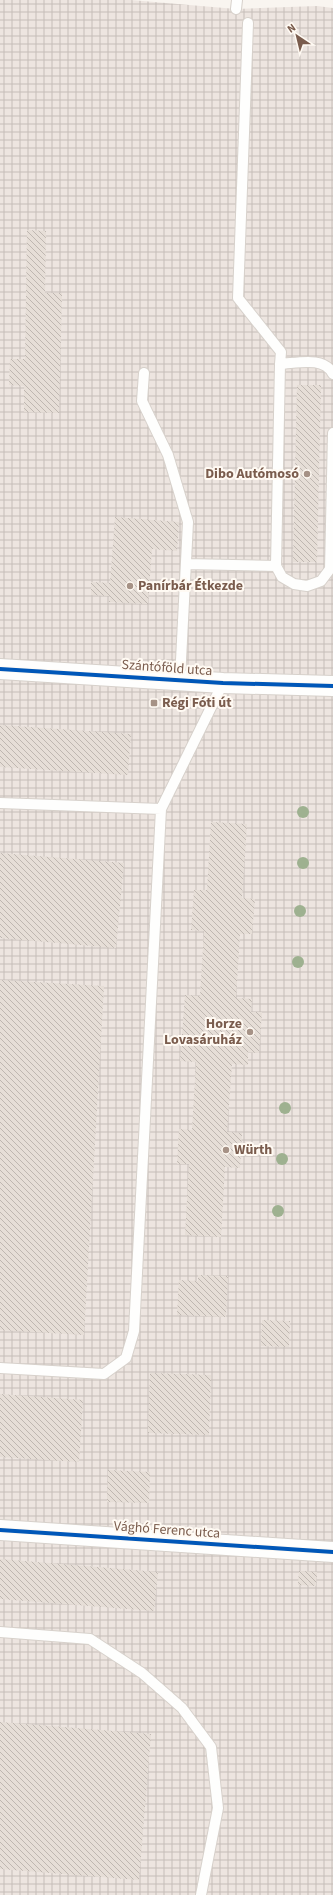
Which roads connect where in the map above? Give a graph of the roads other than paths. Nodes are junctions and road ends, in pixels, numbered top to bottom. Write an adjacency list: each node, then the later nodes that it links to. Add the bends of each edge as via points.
1 (248, 23): 2 (lane, via 238,298 281,352)
2 (280, 364): 4 (lane, via 319,362 330,368); 7 (lane)
3 (144, 373): 6 (lane, via 142,401 168,455 188,522)
4 (333, 374)
5 (333, 433): 7 (lane, via 330,569 321,581 307,586 288,581 282,577)
6 (186, 564): 7 (lane); 9 (lane)
7 (276, 566)
8 (0, 669): 9 (street, Szántóföld utca)
9 (180, 680): 10 (street, Szántóföld utca)
10 (223, 683): 11 (street, Szántóföld utca); 13 (lane)
11 (333, 686)
12 (0, 803): 13 (lane)
13 (161, 809): 14 (lane, via 134,1331 126,1358 104,1374)
14 (0, 1368)
15 (0, 1530): 16 (street, Vághó Ferenc utca)
16 (333, 1552)
17 (0, 1632): 18 (lane, via 90,1639 142,1673 182,1708 211,1747 218,1808)
18 (201, 1895)

